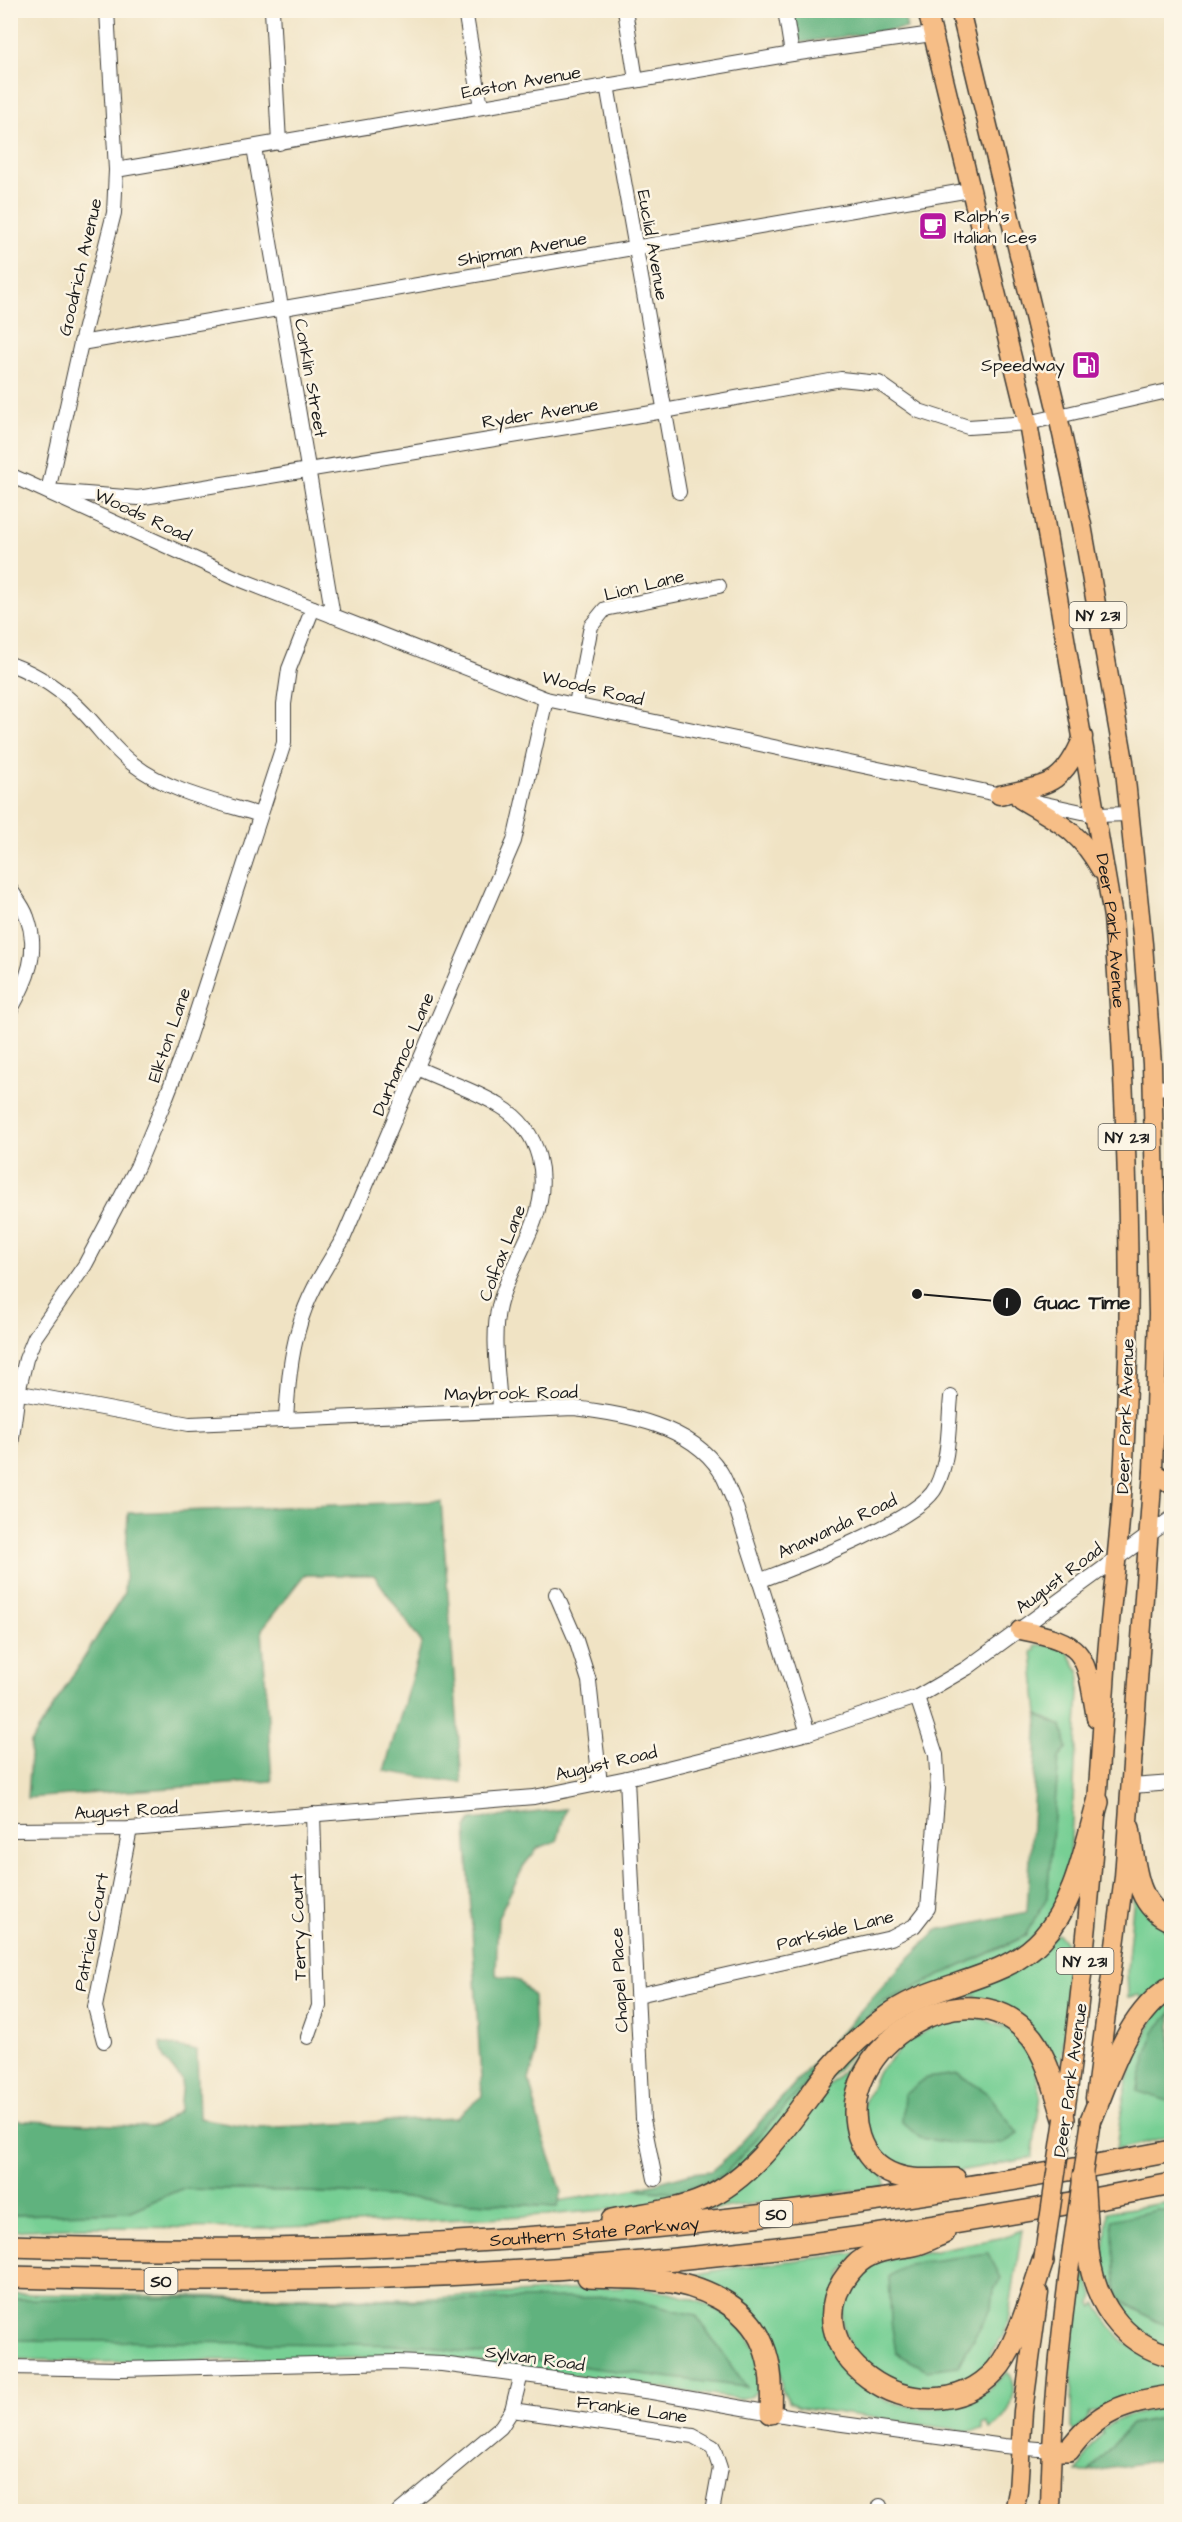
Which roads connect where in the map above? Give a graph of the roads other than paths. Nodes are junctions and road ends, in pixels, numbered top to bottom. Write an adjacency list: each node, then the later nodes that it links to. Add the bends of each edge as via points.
1 (107, 10): 15 (street, Goodrich Avenue)
2 (272, 10): 13 (street)
3 (465, 10): 12 (street)
4 (625, 10): 10 (street)
5 (785, 10): 9 (street)
6 (927, 10): 8 (main road, Deer Park Avenue / NY 231)
7 (960, 10): 22 (main road, Deer Park Avenue / NY 231)
8 (932, 34): 9 (street, Easton Avenue); 16 (main road, Deer Park Avenue / NY 231)
9 (792, 54): 10 (street, Easton Avenue)
10 (636, 80): 11 (street, Easton Avenue)
11 (607, 85): 12 (street, Easton Avenue); 17 (street, Euclid Avenue)
12 (481, 107): 13 (street, Easton Avenue)
13 (279, 143): 14 (street, Easton Avenue)
14 (254, 147): 15 (street, Easton Avenue); 18 (street, Conklin Street)
15 (116, 170): 19 (street, Goodrich Avenue, via 114,213)
16 (970, 190): 17 (street, Shipman Avenue); 23 (main road, Deer Park Avenue / NY 231)
17 (636, 248): 18 (street, Shipman Avenue); 21 (street, Euclid Avenue)
18 (280, 309): 19 (street, Shipman Avenue); 24 (street, Conklin Street)
19 (81, 343): 26 (street, Goodrich Avenue)
20 (1172, 390): 22 (street, Ryder Avenue)
21 (664, 411): 23 (street, Ryder Avenue, via 841,379 879,383 919,411 968,427); 24 (street, Ryder Avenue); 27 (street, Euclid Avenue)
22 (1058, 416): 23 (street, Ryder Avenue); 37 (main road, Deer Park Avenue / NY 231, via 1082,525 1124,761)
23 (1028, 423): 34 (main road, Deer Park Avenue / NY 231)
24 (309, 470): 26 (street, Ryder Avenue, via 138,498); 30 (street, Conklin Street)
25 (10, 475): 26 (street, Woods Road)
26 (48, 491): 29 (street, Woods Road, via 239,579)
27 (679, 492)
28 (719, 586): 33 (street, Lion Lane, via 605,609 591,626)
29 (313, 608): 30 (street, Woods Road); 38 (street, Elkton Lane, via 289,669 284,742)
30 (333, 616): 32 (street, Woods Road)
31 (10, 664): 38 (street, via 60,691 135,766 175,788)
32 (546, 699): 33 (street, Woods Road); 43 (street, Durhamoc Lane, via 514,841)
33 (576, 704): 35 (street, Woods Road)
34 (1083, 737): 35 (main road, via 1068,769 1053,780); 39 (main road, Deer Park Avenue / NY 231)
35 (999, 795): 36 (street, Woods Road)
36 (1020, 799): 39 (street, Woods Road); 40 (main road, via 1073,831 1091,852)
37 (1128, 814): 39 (street, Woods Road); 44 (main road, Deer Park Avenue / NY 231)
38 (260, 815): 45 (street, Elkton Lane, via 184,1051 137,1167 85,1265 35,1337)
39 (1096, 815): 40 (main road, Deer Park Avenue / NY 231)
40 (1107, 882): 54 (main road, Deer Park Avenue / NY 231, via 1122,1054 1128,1238 1126,1403)
41 (10, 889): 42 (street, via 27,917 33,950 27,981)
42 (10, 1011)
43 (417, 1068): 47 (street, Colfax Lane, via 500,1106 520,1121 536,1147 542,1171 542,1195 534,1221 500,1304 496,1327); 48 (street, Durhamoc Lane, via 343,1239 317,1282 299,1325 290,1368)
44 (1162, 1088): 50 (main road, Deer Park Avenue / NY 231)
45 (14, 1392): 48 (street, Maybrook Road, via 189,1424); 49 (street, Elkton Lane)
46 (951, 1397): 55 (street, Anawanda Road, via 946,1460 936,1489 914,1510 822,1557)
47 (500, 1410): 48 (street, Maybrook Road); 55 (street, Maybrook Road, via 603,1411 674,1432 699,1448 720,1471 734,1501)
48 (286, 1419)
49 (10, 1453)
50 (1152, 1471): 51 (main road); 53 (main road, Deer Park Avenue / NY 231)
51 (1172, 1485)
52 (1172, 1518): 53 (street, August Road)
53 (1149, 1535): 54 (street, August Road); 64 (main road, Deer Park Avenue / NY 231)
54 (1115, 1558): 57 (street, August Road); 60 (main road, Deer Park Avenue / NY 231)
55 (759, 1581): 59 (street, Maybrook Road)
56 (556, 1594): 63 (street, via 590,1681)
57 (1020, 1630): 58 (street, August Road); 60 (main road, via 1061,1640 1082,1659 1089,1677)
58 (917, 1697): 59 (street, August Road); 72 (street, Parkside Lane, via 936,1755 938,1789 928,1908 914,1926 891,1938)
59 (808, 1733): 61 (street, August Road)
60 (1101, 1749): 65 (main road, Deer Park Avenue / NY 231)
61 (627, 1778): 63 (street, August Road); 72 (street, Chapel Place)
62 (1172, 1783): 64 (street)
63 (600, 1784): 66 (street, August Road, via 534,1797)
64 (1132, 1786): 67 (main road, Deer Park Avenue / NY 231)
65 (1098, 1802): 75 (main road, Deer Park Avenue / NY 231, via 1086,1954); 83 (highway, via 1069,1898 1040,1942 1008,1965 921,1997 868,2030 830,2069 770,2146 735,2181 683,2207)
66 (313, 1814): 68 (street, August Road); 73 (street, Terry Court, via 319,2006)
67 (1129, 1828): 70 (highway, via 1145,1900 1153,1911); 76 (main road, Deer Park Avenue / NY 231)
68 (130, 1829): 69 (street, August Road); 74 (street, Patricia Court, via 95,2007)
69 (10, 1830)
70 (1172, 1921)
71 (1172, 1986): 76 (highway, via 1133,2025)
72 (638, 1995): 79 (street, Chapel Place, via 643,2119)
73 (308, 2037)
74 (104, 2041)
75 (1064, 2119): 80 (highway, via 1037,2047 1024,2031 998,2014 969,2008 941,2011 910,2025 883,2049 864,2078 856,2106 860,2140 873,2161 886,2171 911,2179); 86 (main road, Deer Park Avenue / NY 231, bridge)
76 (1091, 2120): 78 (main road, Deer Park Avenue / NY 231, bridge)
77 (1172, 2151): 80 (highway, Southern State Parkway / SO)
78 (1083, 2177): 85 (highway, bridge)
79 (655, 2179)
80 (1010, 2181): 83 (highway, Southern State Parkway / SO, via 760,2216)
81 (1172, 2184): 82 (highway, Southern State Parkway / SO)
82 (977, 2220): 86 (highway, via 916,2244 875,2253 856,2264 842,2282 836,2301 836,2331 850,2362 867,2379 902,2396 927,2399 961,2393 980,2383 1007,2353); 87 (highway, Southern State Parkway / SO, via 725,2254)
83 (540, 2236): 84 (highway, Southern State Parkway / SO, via 373,2247)
84 (10, 2246)
85 (1080, 2249): 89 (highway, via 1106,2308 1120,2328 1140,2343); 96 (main road, via 1056,2369)
86 (1043, 2261): 95 (main road, Deer Park Avenue / NY 231)
87 (519, 2271): 88 (highway, Southern State Parkway / SO, via 210,2281); 94 (highway, via 660,2280 689,2287 734,2307 763,2343 771,2376)
88 (10, 2277)
89 (1172, 2356)
90 (10, 2367): 91 (street, Sylvan Road, via 132,2369 396,2362)
91 (521, 2374): 93 (street); 94 (street, Sylvan Road)
92 (1172, 2396): 96 (highway, via 1122,2405 1094,2423 1069,2450)
93 (512, 2410): 98 (street, via 495,2433); 99 (street, Frankie Lane, via 693,2436 713,2447 720,2468)
94 (771, 2413): 95 (street, Sylvan Road)
95 (1020, 2448): 96 (street, Sylvan Road); 97 (main road, Deer Park Avenue / NY 231)
96 (1051, 2450): 102 (main road)
97 (1018, 2491): 100 (main road, Deer Park Avenue); 101 (main road, NY 231)
98 (399, 2511)
99 (712, 2511)
100 (1014, 2511)
101 (1019, 2511)
102 (1050, 2511)

